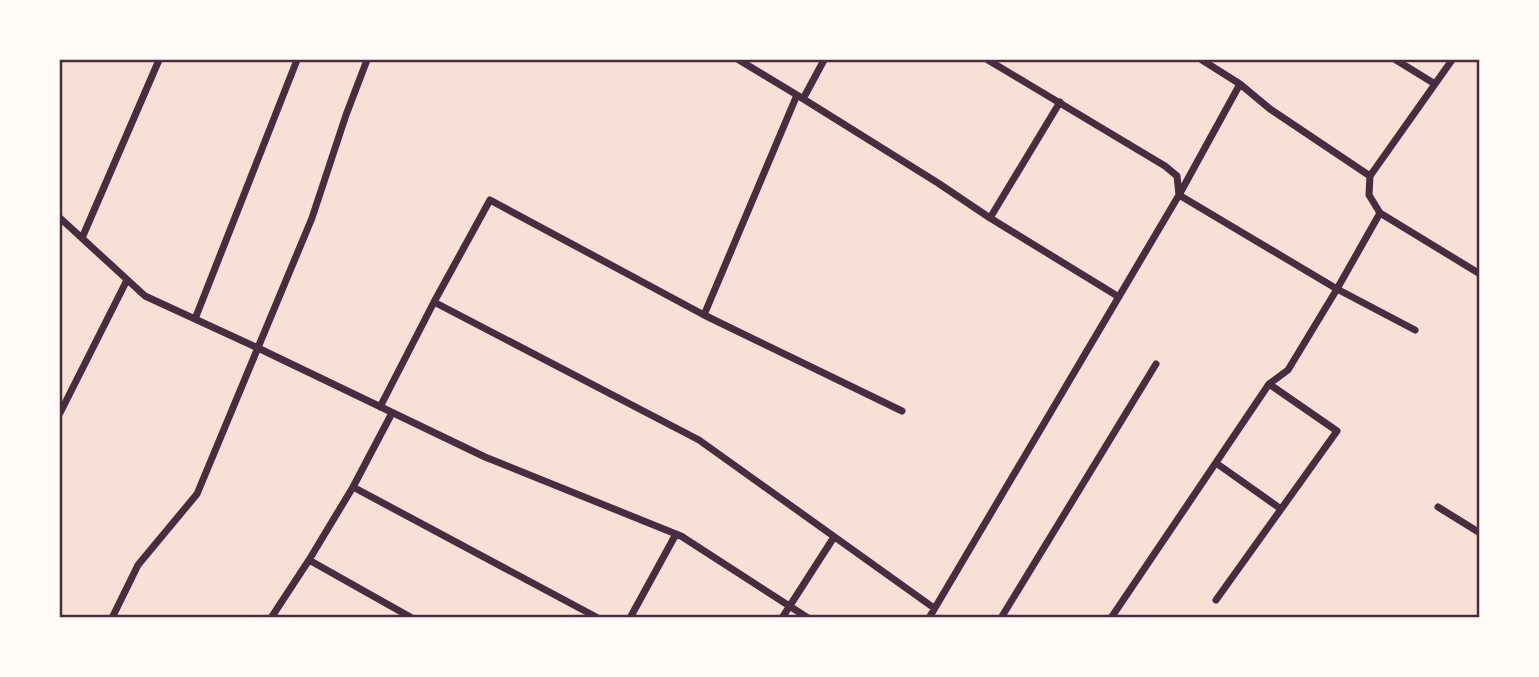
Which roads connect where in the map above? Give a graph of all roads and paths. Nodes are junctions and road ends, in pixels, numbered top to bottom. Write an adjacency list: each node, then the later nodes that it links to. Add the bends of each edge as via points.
1 (159, 60): 19 (street)
2 (297, 60): 26 (street)
3 (368, 60): 28 (street, via 312,218)
4 (739, 60): 12 (street)
5 (824, 60): 12 (street)
6 (988, 60): 13 (street)
7 (1202, 60): 10 (street)
8 (1396, 60): 11 (street)
9 (1452, 60): 11 (street)
10 (1240, 84): 14 (street, via 1269,109); 15 (street)
11 (1435, 84): 14 (street)
12 (800, 97): 18 (street); 25 (street)
13 (1060, 102): 15 (street, via 1165,166 1177,176); 18 (street)
14 (1370, 176): 16 (street, via 1369,195)
15 (1179, 195): 22 (street); 23 (street)
16 (1380, 214): 20 (street); 22 (street)
17 (60, 218): 19 (street)
18 (989, 218): 23 (street)
19 (82, 238): 21 (street)
20 (1479, 274)
21 (127, 280): 26 (street, via 145,296); 33 (street)
22 (1337, 289): 27 (street); 30 (street, via 1288,370)
23 (1119, 297): 45 (street)
24 (433, 302): 25 (street, via 490,200); 31 (street); 41 (street, via 699,440)
25 (705, 315): 32 (street)
26 (195, 319): 28 (street)
27 (1415, 330)
28 (258, 348): 31 (street); 46 (street, via 197,494 138,565)
29 (1156, 364): 54 (street)
30 (1269, 384): 35 (street); 38 (street, via 1337,431)
31 (380, 407): 34 (street)
32 (902, 411)
33 (60, 413)
34 (392, 413): 36 (street); 40 (street, via 485,457)
35 (1216, 463): 38 (street); 55 (street)
36 (353, 487): 42 (street); 49 (street)
37 (1438, 508): 39 (street)
38 (1281, 509): 43 (street)
39 (1479, 533)
40 (676, 534): 44 (street); 50 (street)
41 (834, 537): 44 (street); 45 (street)
42 (309, 560): 47 (street); 48 (street)
43 (1216, 600)
44 (789, 605): 51 (street); 52 (street)
45 (934, 608): 53 (street)
46 (112, 618)
47 (271, 618)
48 (412, 618)
49 (597, 618)
50 (630, 618)
51 (782, 618)
52 (808, 618)
53 (929, 618)
54 (1000, 618)
55 (1111, 618)

